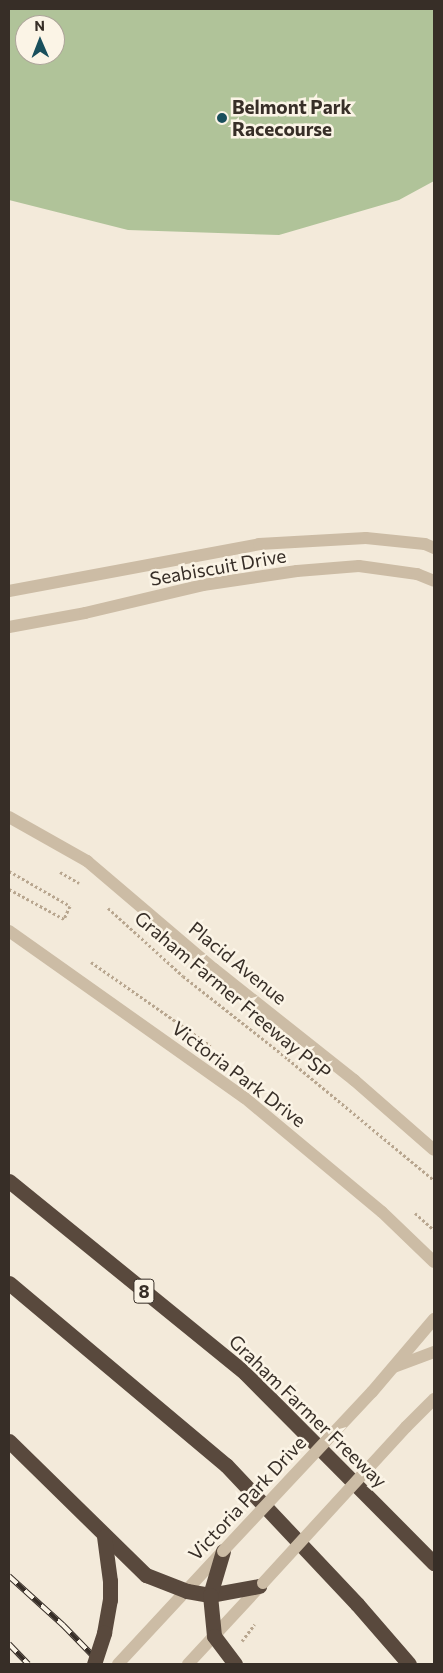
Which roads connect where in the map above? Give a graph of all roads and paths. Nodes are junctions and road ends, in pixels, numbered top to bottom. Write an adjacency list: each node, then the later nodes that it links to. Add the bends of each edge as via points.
1 (434, 548): 3 (street, Seabiscuit Drive, via 425,544 366,538 259,544)
2 (434, 581): 4 (street, Seabiscuit Drive, via 416,574 359,566 296,571 203,585)
3 (9, 591)
4 (9, 627)
5 (9, 816): 12 (street, Placid Avenue, via 87,861 214,969 354,1080)
6 (58, 870): 8 (path)
7 (9, 871): 9 (path, via 70,906 64,919)
8 (82, 885)
9 (9, 889)
10 (104, 905): 14 (path, Graham Farmer Freeway PSP, via 183,976)
11 (9, 931): 15 (street, Victoria Park Drive, via 245,1098 382,1212)
12 (434, 1150)
13 (9, 1180): 24 (highway, Graham Farmer Freeway / 8, via 245,1373)
14 (434, 1180)
15 (434, 1262)
16 (9, 1284): 33 (highway, via 226,1465)
17 (434, 1318): 19 (street)
18 (434, 1352): 19 (street, Victoria Park Drive)
19 (394, 1368): 23 (street, Victoria Park Drive, bridge)
20 (434, 1399): 25 (street, bridge)
21 (9, 1441): 22 (highway)
22 (104, 1536): 26 (highway, via 146,1575); 30 (highway, bridge, via 110,1600)
23 (223, 1551): 26 (street, Victoria Park Drive); 27 (highway)
24 (434, 1563)
25 (259, 1586): 27 (highway); 28 (street)
26 (187, 1591): 27 (highway); 29 (street, Victoria Park Drive)
27 (210, 1595): 28 (highway)
28 (214, 1636): 31 (street); 32 (highway)
29 (123, 1660)
30 (94, 1664)
31 (188, 1664)
32 (235, 1664)
33 (409, 1664)

